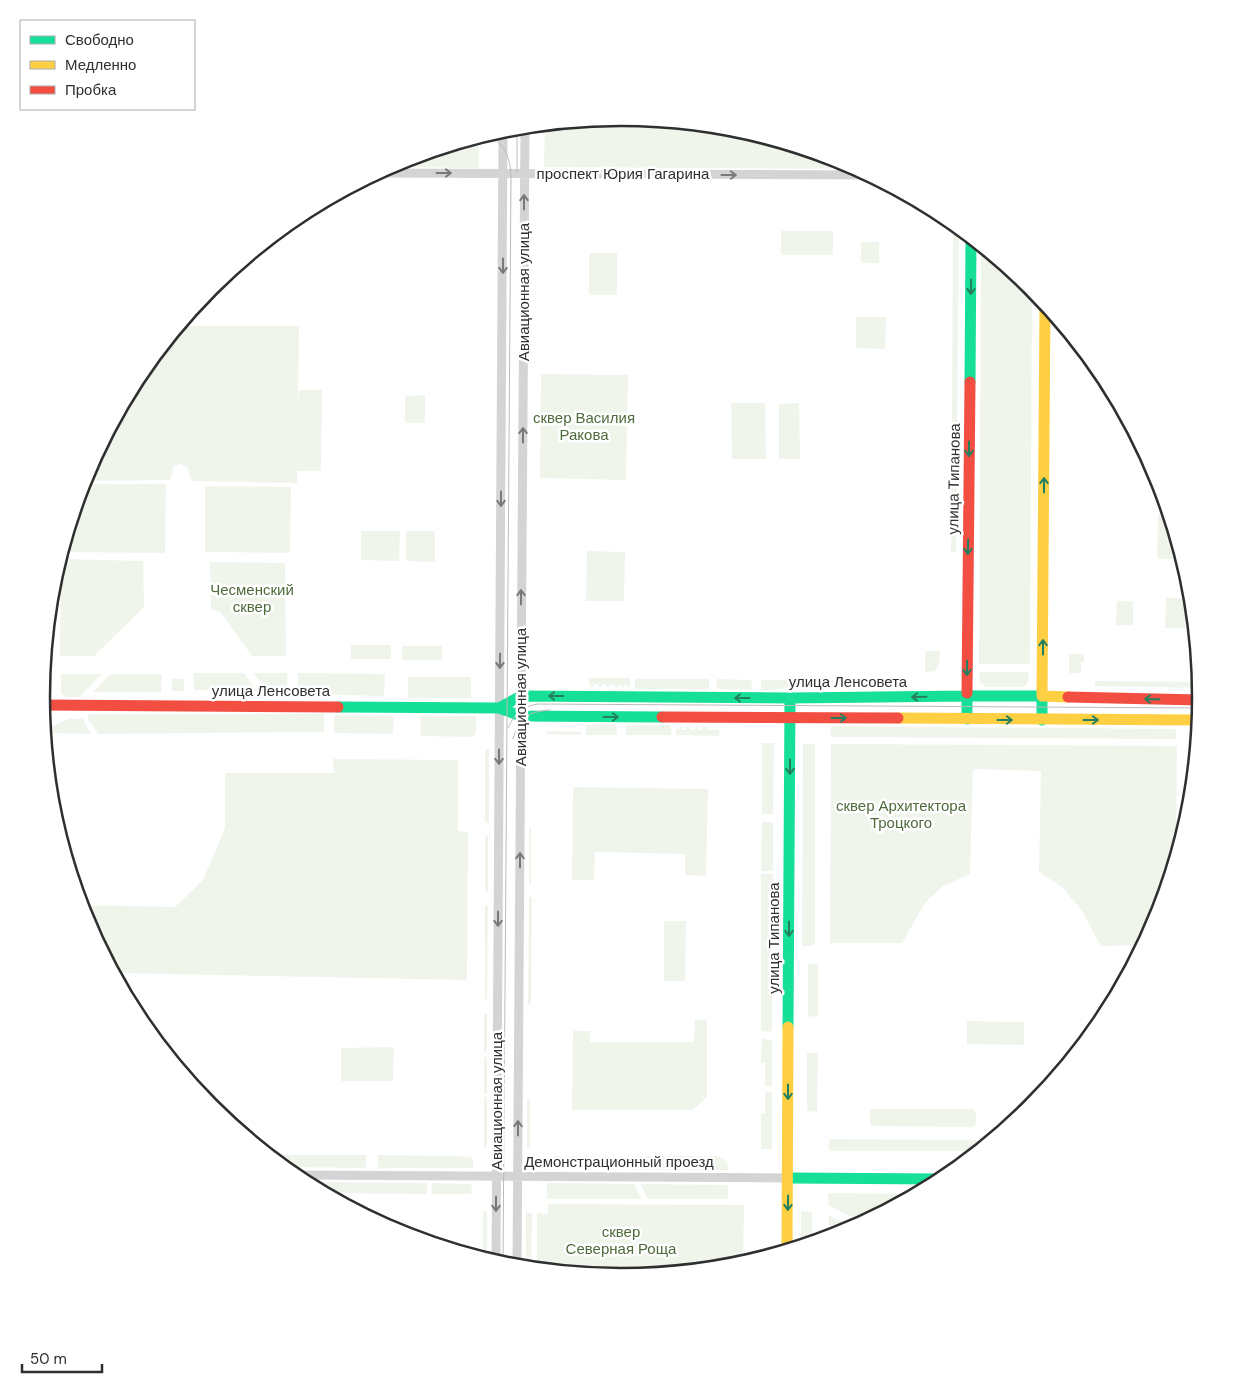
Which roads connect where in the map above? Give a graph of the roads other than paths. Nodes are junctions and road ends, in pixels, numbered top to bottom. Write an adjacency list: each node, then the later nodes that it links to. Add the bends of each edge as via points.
1 (525, 135): 5 (street, Авиационная улица)
2 (503, 139): 4 (street, Авиационная улица)
3 (393, 173): 4 (street, проспект Юрия Гагарина, one-way to 4)
4 (503, 174): 5 (street, проспект Юрия Гагарина); 15 (street, Авиационная улица, one-way to 15)
5 (524, 174): 6 (street, проспект Юрия Гагарина, one-way to 6); 9 (street, Авиационная улица, one-way to 5)
6 (853, 175)
7 (971, 246): 10 (main road, улица Типанова, one-way to 10)
8 (1046, 316): 11 (main road, one-way to 8)
9 (521, 696): 12 (main road, улица Ленсовета, one-way to 9); 15 (main road, улица Ленсовета); 16 (street, Авиационная улица)
10 (967, 696): 11 (main road, улица Ленсовета); 12 (main road, улица Ленсовета, one-way to 12); 18 (main road, улица Типанова)
11 (1042, 696): 13 (main road, улица Ленсовета, one-way to 11); 19 (main road)
12 (790, 698): 17 (main road, улица Типанова)
13 (1192, 700)
14 (50, 705): 15 (main road, улица Ленсовета)
15 (499, 708): 16 (main road, улица Ленсовета); 22 (street, Авиационная улица, one-way to 22)
16 (521, 716): 17 (main road, улица Ленсовета, one-way to 17); 23 (street, Авиационная улица, one-way to 16)
17 (791, 718): 18 (main road, улица Ленсовета, one-way to 18); 24 (main road, улица Типанова, one-way to 24)
18 (967, 720): 19 (main road, улица Ленсовета, one-way to 19)
19 (1042, 720): 20 (main road, улица Ленсовета, one-way to 20)
20 (1191, 720)
21 (309, 1175): 22 (street, Демонстрационный проезд)
22 (496, 1176): 23 (street, Демонстрационный проезд); 27 (street, Авиационная улица, one-way to 27)
23 (517, 1176): 24 (street, Демонстрационный проезд); 28 (street, Авиационная улица)
24 (788, 1178): 25 (main road, Демонстрационный проезд); 26 (main road, улица Типанова, one-way to 26)
25 (927, 1179)
26 (787, 1243)
27 (496, 1254)
28 (517, 1258)

